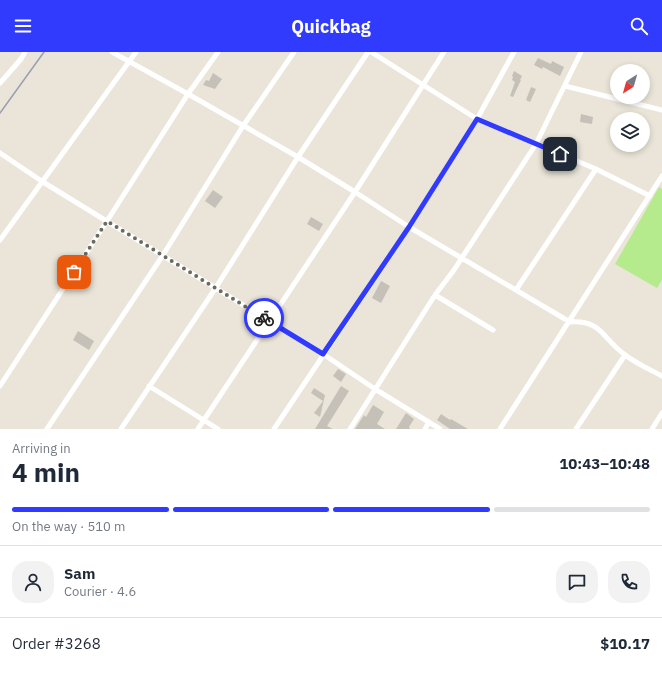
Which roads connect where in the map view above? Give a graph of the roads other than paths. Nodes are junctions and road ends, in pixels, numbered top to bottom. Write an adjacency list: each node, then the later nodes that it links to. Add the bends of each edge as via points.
1 (25, 52): 12 (street)
2 (112, 52): 11 (street)
3 (136, 52): 11 (street)
4 (218, 52): 15 (street)
5 (294, 52): 18 (street)
6 (368, 52): 21 (street)
7 (372, 52): 13 (street)
8 (444, 52): 13 (street)
9 (514, 52): 17 (street)
10 (581, 52): 14 (street)
11 (130, 61): 15 (street); 24 (street)
12 (0, 83)
13 (424, 84): 17 (street); 25 (street)
14 (565, 86): 16 (street); 19 (street)
15 (188, 94): 18 (street); 27 (street)
16 (662, 110)
17 (477, 119): 19 (street); 28 (street)
18 (243, 126): 21 (street); 30 (street)
19 (536, 144): 22 (street); 31 (street)
20 (0, 153): 24 (street)
21 (298, 157): 25 (street); 32 (street)
22 (596, 169): 26 (street); 33 (street)
23 (662, 176): 26 (street)
24 (43, 182): 27 (street); 29 (street)
25 (355, 192): 28 (street); 35 (street)
26 (650, 196): 36 (street)
27 (107, 221): 30 (street); 41 (street)
28 (409, 227): 31 (street); 38 (street)
29 (0, 240)
30 (162, 256): 32 (street); 47 (street)
31 (461, 258): 33 (street); 34 (street)
32 (216, 289): 35 (street); 42 (street)
33 (516, 290): 36 (street)
34 (435, 296): 37 (street); 43 (street)
35 (270, 322): 38 (street); 45 (street)
36 (570, 322): 39 (street, via 582,321 595,326); 55 (street)
37 (493, 330)
38 (323, 354): 43 (street); 51 (street)
39 (625, 355): 40 (street); 56 (street)
40 (662, 376)
41 (0, 386)
42 (149, 386): 45 (street); 48 (street)
43 (375, 389): 46 (street); 52 (street)
44 (662, 412): 57 (street)
45 (204, 421): 49 (street); 50 (street)
46 (429, 422): 53 (street); 54 (street)
47 (47, 429)
48 (121, 429)
49 (198, 429)
50 (218, 429)
51 (274, 429)
52 (350, 429)
53 (424, 429)
54 (440, 429)
55 (500, 429)
56 (576, 429)
57 (652, 429)

